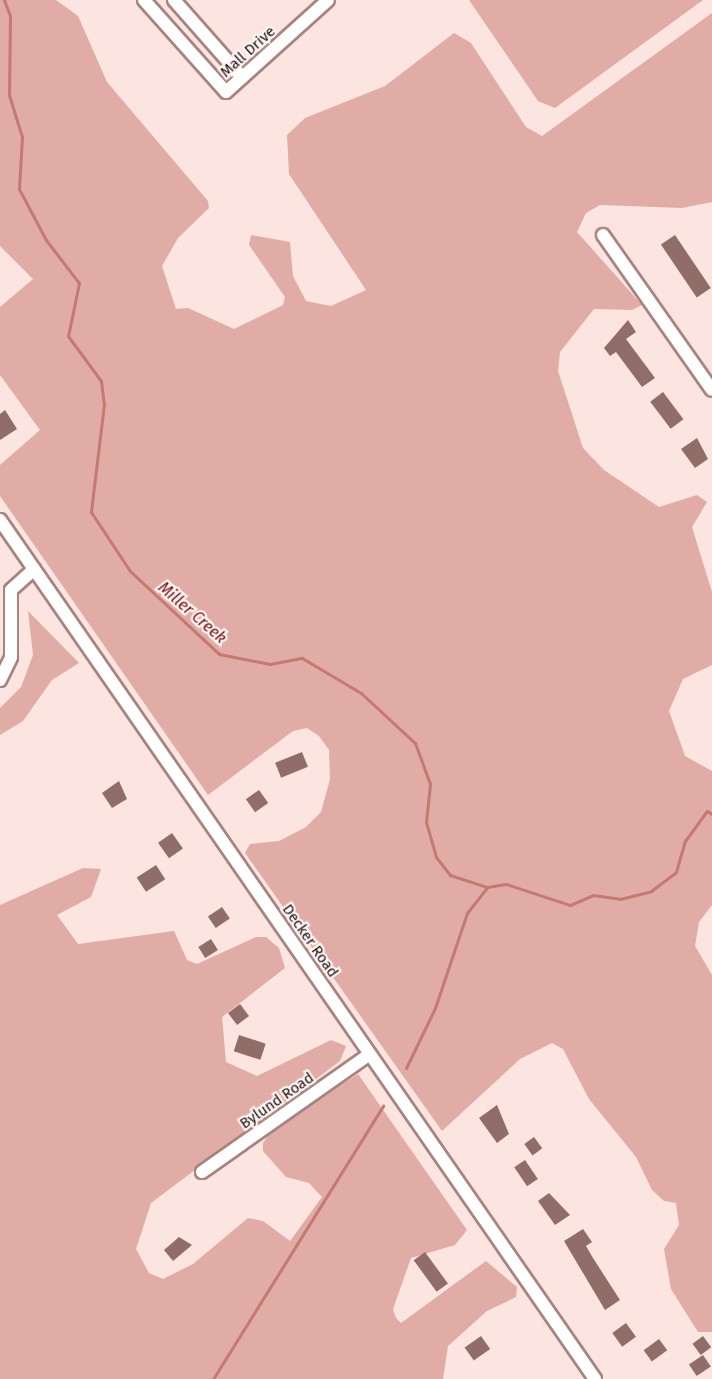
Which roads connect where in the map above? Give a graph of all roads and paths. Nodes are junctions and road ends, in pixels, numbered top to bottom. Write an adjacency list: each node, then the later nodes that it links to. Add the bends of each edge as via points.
1 (144, 0): 4 (street, Mall Drive, via 226,92)
2 (174, 0): 4 (street)
3 (328, 0): 4 (street, Mall Drive)
4 (242, 78)
5 (603, 235): 6 (street)
6 (712, 390)
7 (0, 520): 8 (street, Decker Road)
8 (33, 569): 9 (street, via 12,590 11,657); 10 (street, Decker Road)
9 (0, 680)
10 (370, 1054): 11 (street, Bylund Road); 12 (street, Decker Road)
11 (202, 1172)
12 (595, 1379)

